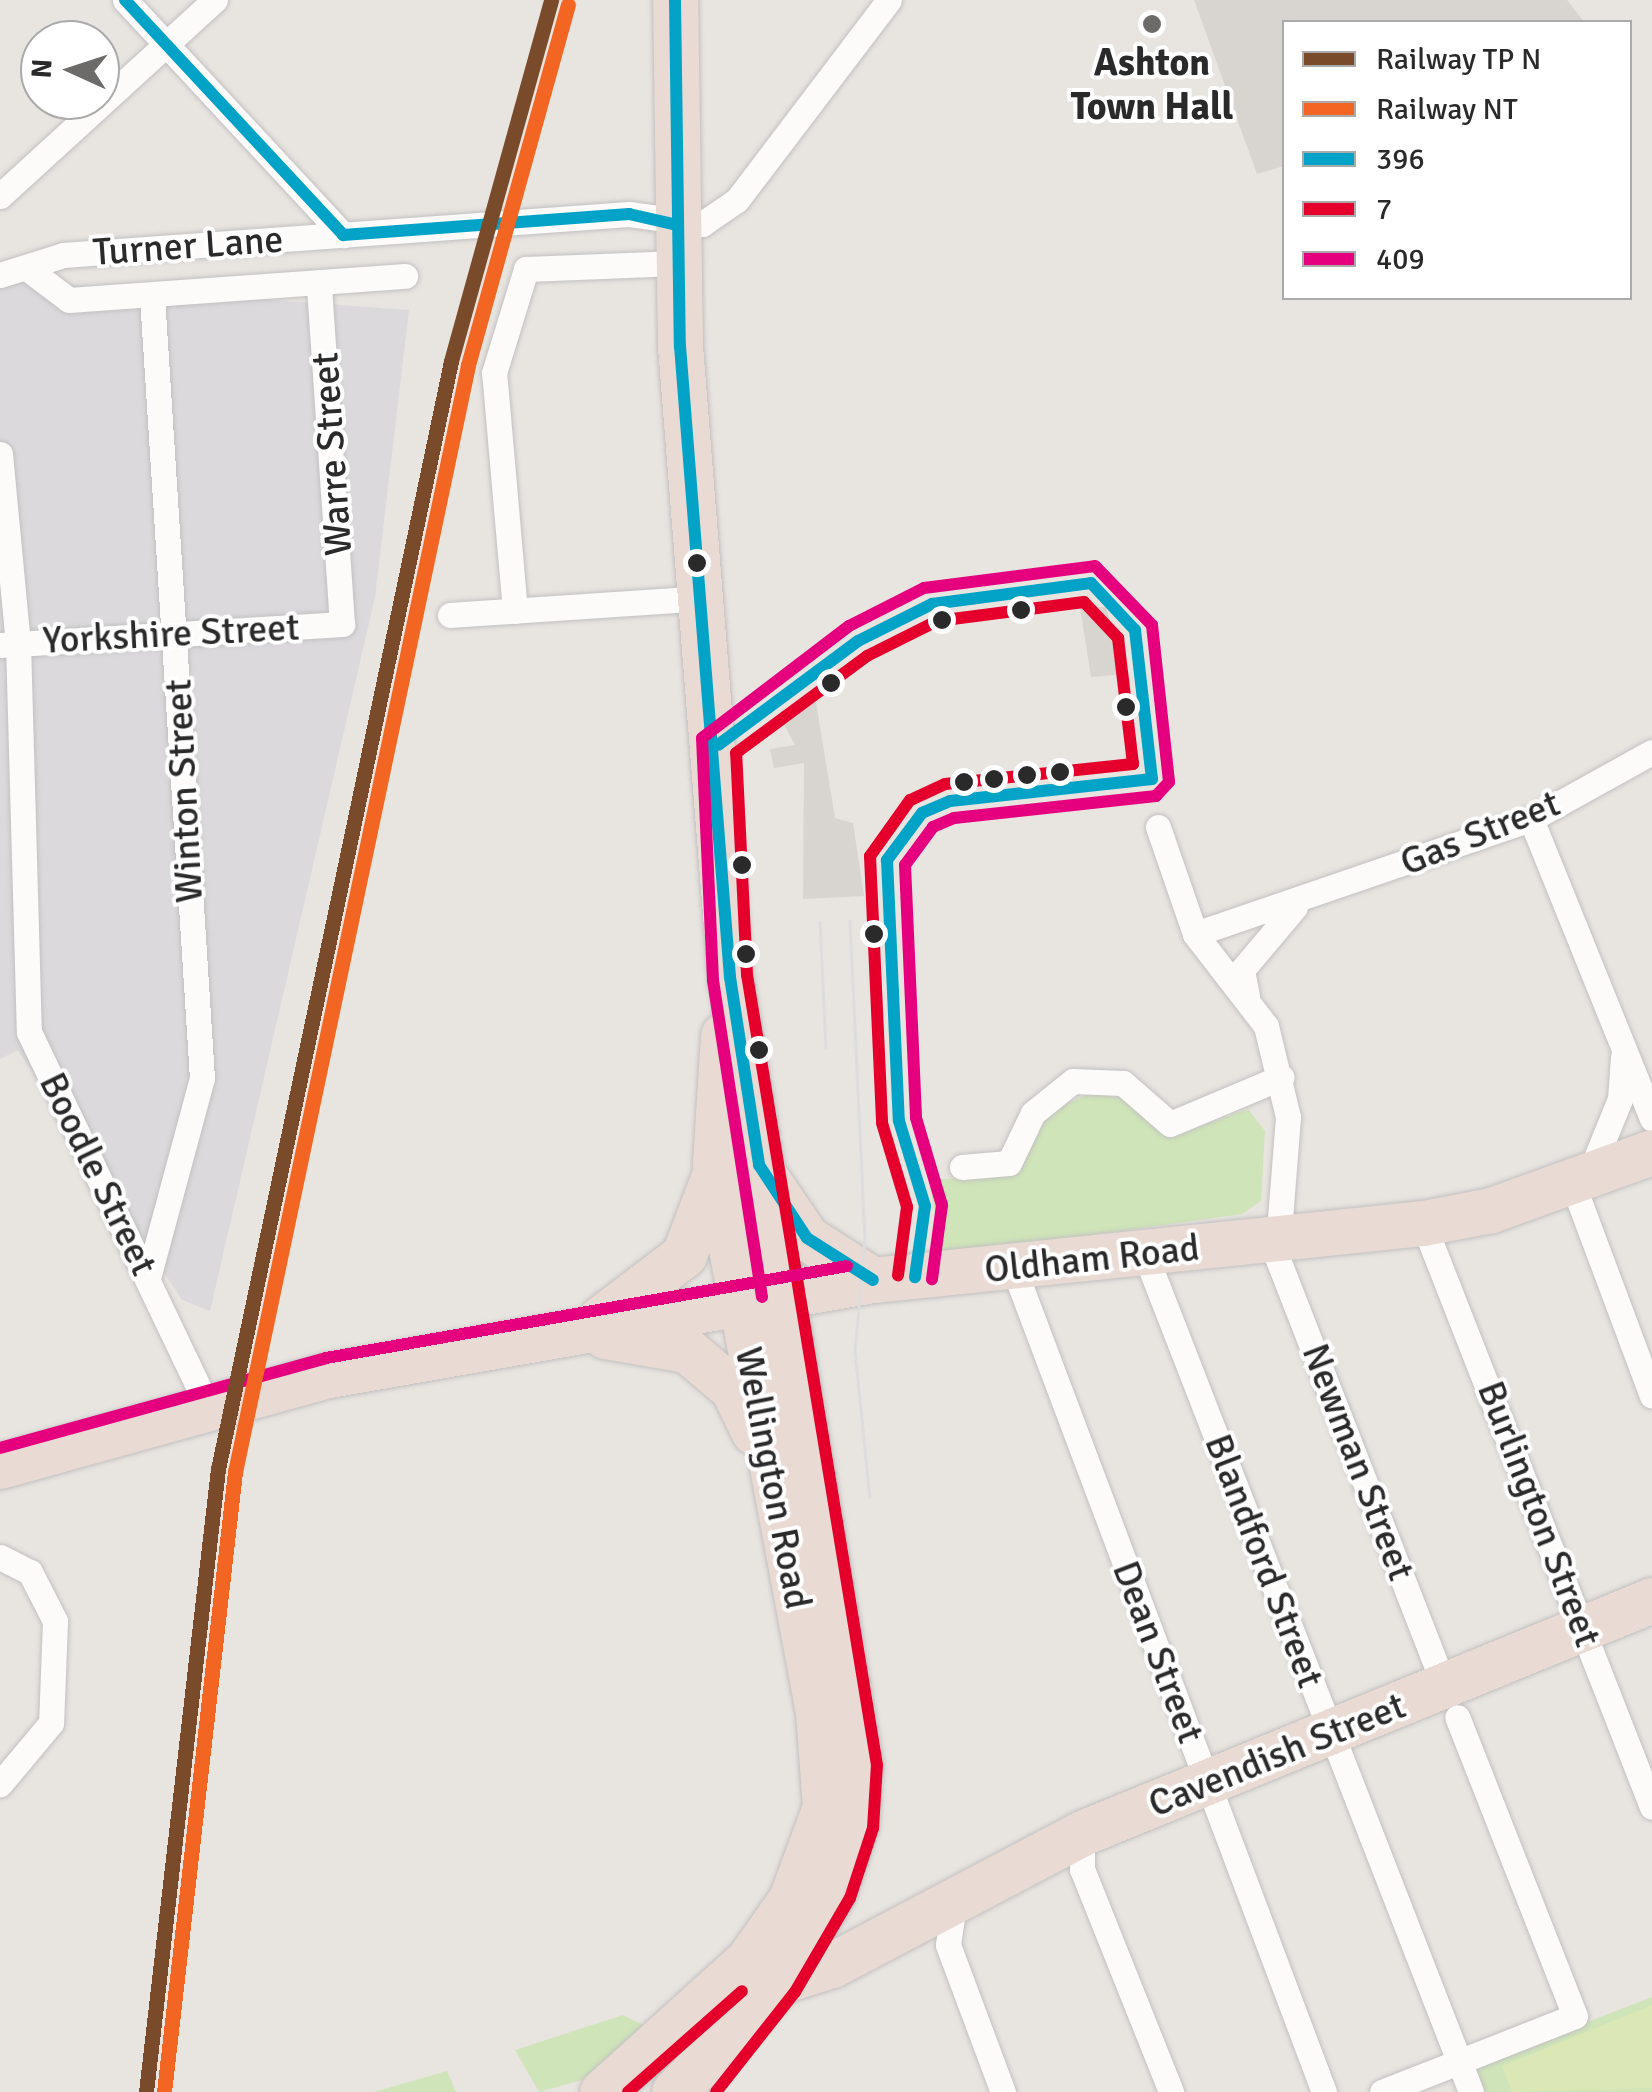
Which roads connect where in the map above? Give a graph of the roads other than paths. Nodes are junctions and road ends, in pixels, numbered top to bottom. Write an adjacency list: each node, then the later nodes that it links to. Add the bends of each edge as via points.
1 (125, 0): 5 (street)
2 (215, 0): 5 (street)
3 (675, 0): 8 (highway, Wellington Road)
4 (889, 0): 8 (street, via 737,200)
5 (168, 45): 6 (street); 7 (street)
6 (0, 196)
7 (343, 235): 8 (street, Turner Lane, via 630,214); 9 (street, Turner Lane, via 64,255)
8 (677, 244): 15 (highway, Wellington Road); 16 (street, via 526,269 494,373)
9 (28, 269): 10 (street, Turner Lane); 13 (street, via 69,300)
10 (0, 275)
11 (405, 276): 12 (street)
12 (319, 283): 13 (street); 18 (street, Warre Street)
13 (152, 296): 19 (street, Winton Street)
14 (0, 454): 20 (street, Boodle Street)
15 (704, 598): 16 (street); 31 (highway, Wellington Road)
16 (515, 611): 17 (street)
17 (450, 616)
18 (342, 624): 19 (street, Yorkshire Street)
19 (175, 636): 20 (street, Yorkshire Street); 39 (street, Winton Street, via 202,1078)
20 (9, 644): 39 (street, Boodle Street, via 29,1032)
21 (1652, 752): 22 (street, Gas Street)
22 (1531, 818): 24 (street, Gas Street); 27 (street)
23 (1158, 827): 25 (street)
24 (1303, 901): 25 (street, Gas Street); 26 (street, Gas Street, via 1242,970)
25 (1194, 934): 26 (street, Newman Street)
26 (1248, 996): 28 (street, Newman Street)
27 (1623, 1046): 29 (street); 34 (street, via 1620,1099)
28 (1282, 1077): 32 (street, via 1170,1124 1123,1082 1074,1082 1032,1113 1009,1163); 36 (street, Newman Street, via 1288,1163)
29 (1652, 1118)
30 (1652, 1152): 34 (highway, Oldham Road)
31 (737, 1164): 40 (highway, via 807,1238); 41 (highway, Wellington Road); 42 (highway, Wellington Road); 43 (highway, via 684,1254)
32 (962, 1167)
33 (1652, 1174): 34 (street)
34 (1580, 1179): 35 (highway, Oldham Road); 44 (street)
35 (1423, 1223): 36 (highway, Oldham Road); 50 (street, Burlington Street)
36 (1278, 1236): 37 (highway, Oldham Road); 51 (street, Newman Street, via 1288,1286)
37 (1145, 1254): 38 (highway, Oldham Road); 52 (street, Blandford Street)
38 (1014, 1269): 40 (highway, Oldham Road); 53 (street, Dean Street)
39 (148, 1278): 45 (street, Boodle Street)
40 (873, 1280): 41 (highway, Oldham Road)
41 (779, 1294): 42 (highway, Oldham Road); 57 (highway, Wellington Road, via 860,1764 856,1824)
42 (735, 1302): 43 (highway, Oldham Road); 47 (highway, Wellington Road)
43 (582, 1331): 45 (highway, Oldham Road); 47 (highway, via 687,1350 733,1389)
44 (1652, 1396)
45 (208, 1406): 46 (highway, Oldham Road)
46 (0, 1466)
47 (774, 1474): 57 (highway, Wellington Road, via 826,1778)
48 (0, 1558): 54 (street, via 30,1572 55,1622 51,1723)
49 (1652, 1600): 50 (highway, Cavendish Street)
50 (1583, 1627): 51 (highway, Cavendish Street); 55 (street, Burlington Street)
51 (1451, 1703): 52 (highway, Cavendish Street); 62 (street, Newman Street, via 1575,2016)
52 (1332, 1734): 53 (highway, Cavendish Street); 62 (street, Blandford Street)
53 (1207, 1780): 56 (highway, Cavendish Street); 68 (street, Dean Street)
54 (0, 1784)
55 (1652, 1807)
56 (1082, 1833): 58 (highway, Cavendish Street); 67 (street, via 1082,1870)
57 (822, 1876): 59 (highway); 60 (highway); 63 (highway, via 749,1959)
58 (954, 1902): 59 (highway, Cavendish Street); 66 (street, via 948,1944)
59 (908, 1922): 60 (highway, Cavendish Street, via 832,1965)
60 (781, 1981): 61 (highway)
61 (731, 2042): 64 (highway); 65 (highway)
62 (1459, 2062): 69 (street); 70 (street, Blandford Street)
63 (602, 2092)
64 (674, 2092)
65 (694, 2092)
66 (1003, 2092)
67 (1171, 2092)
68 (1324, 2092)
69 (1382, 2092)
70 (1471, 2092)

